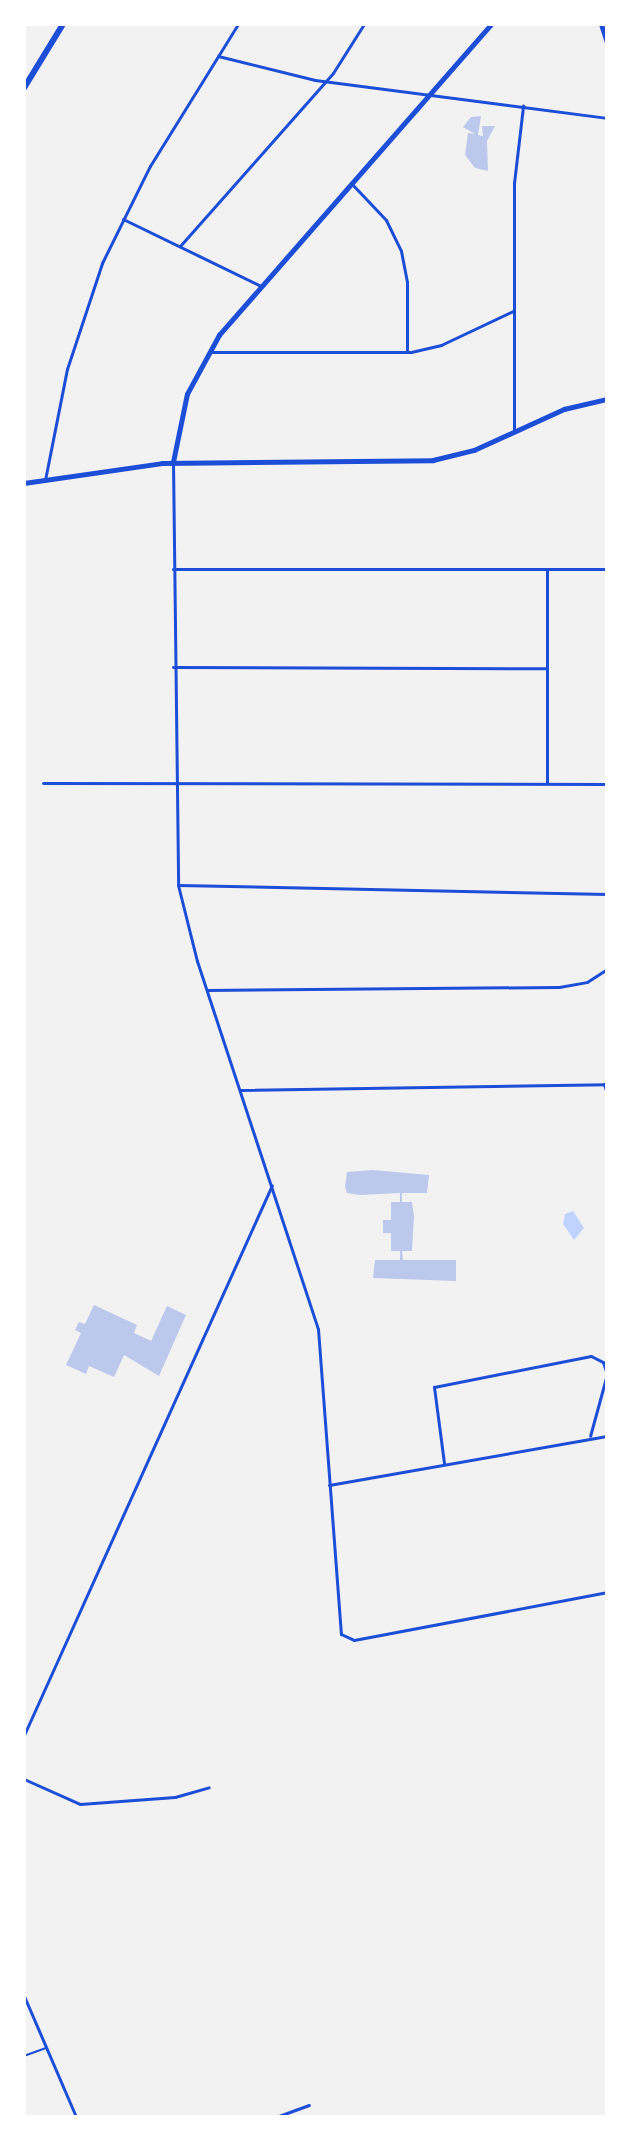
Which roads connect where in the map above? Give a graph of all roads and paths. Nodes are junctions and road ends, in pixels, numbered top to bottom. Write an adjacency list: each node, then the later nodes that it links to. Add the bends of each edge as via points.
1 (63, 24): 9 (highway)
2 (238, 24): 7 (street)
3 (364, 24): 8 (street)
4 (490, 24): 10 (street)
5 (601, 24): 6 (main road)
6 (607, 42)
7 (218, 56): 8 (street); 14 (street)
8 (325, 81): 10 (street); 15 (street)
9 (24, 88)
10 (428, 94): 11 (street); 13 (street)
11 (523, 106): 12 (street); 17 (street, via 514,183)
12 (607, 118)
13 (351, 183): 16 (street); 19 (street, via 386,220 401,251 407,282)
14 (122, 219): 15 (street); 23 (street, via 74,346)
15 (180, 246): 16 (street)
16 (261, 286): 18 (street)
17 (513, 311): 19 (street, via 441,345); 21 (street)
18 (208, 352): 19 (street); 22 (street, via 184,403)
19 (407, 352)
20 (607, 399): 21 (street, via 564,410)
21 (514, 432): 22 (street, via 474,450 424,462)
22 (173, 462): 23 (street); 25 (street)
23 (45, 480): 24 (street)
24 (24, 483)
25 (173, 569): 26 (street); 28 (street)
26 (548, 569): 27 (street); 29 (street)
27 (607, 569)
28 (173, 667): 29 (street); 31 (street)
29 (548, 668): 32 (street)
30 (43, 783): 31 (street)
31 (173, 784): 32 (street); 34 (street)
32 (548, 784): 33 (street)
33 (607, 784)
34 (178, 885): 35 (street); 37 (street)
35 (607, 894)
36 (607, 969): 37 (street, via 582,983 559,987)
37 (207, 990): 39 (street)
38 (605, 1084): 39 (street); 40 (street)
39 (240, 1090): 41 (street)
40 (607, 1094)
41 (272, 1184): 45 (street, via 320,1340); 47 (street)
42 (590, 1436): 43 (street); 44 (street); 44 (street, via 607,1374 603,1362 591,1356 434,1387)
43 (607, 1436)
44 (444, 1463): 45 (street)
45 (329, 1485): 46 (street, via 339,1619 347,1640)
46 (607, 1592)
47 (24, 1735)
48 (24, 1779): 49 (street, via 80,1804 175,1797)
49 (209, 1787)
50 (24, 1996): 51 (street)
51 (26, 2005): 52 (street)
52 (46, 2048): 53 (lane); 55 (street)
53 (24, 2056)
54 (309, 2105): 56 (street)
55 (76, 2117)
56 (276, 2117)

